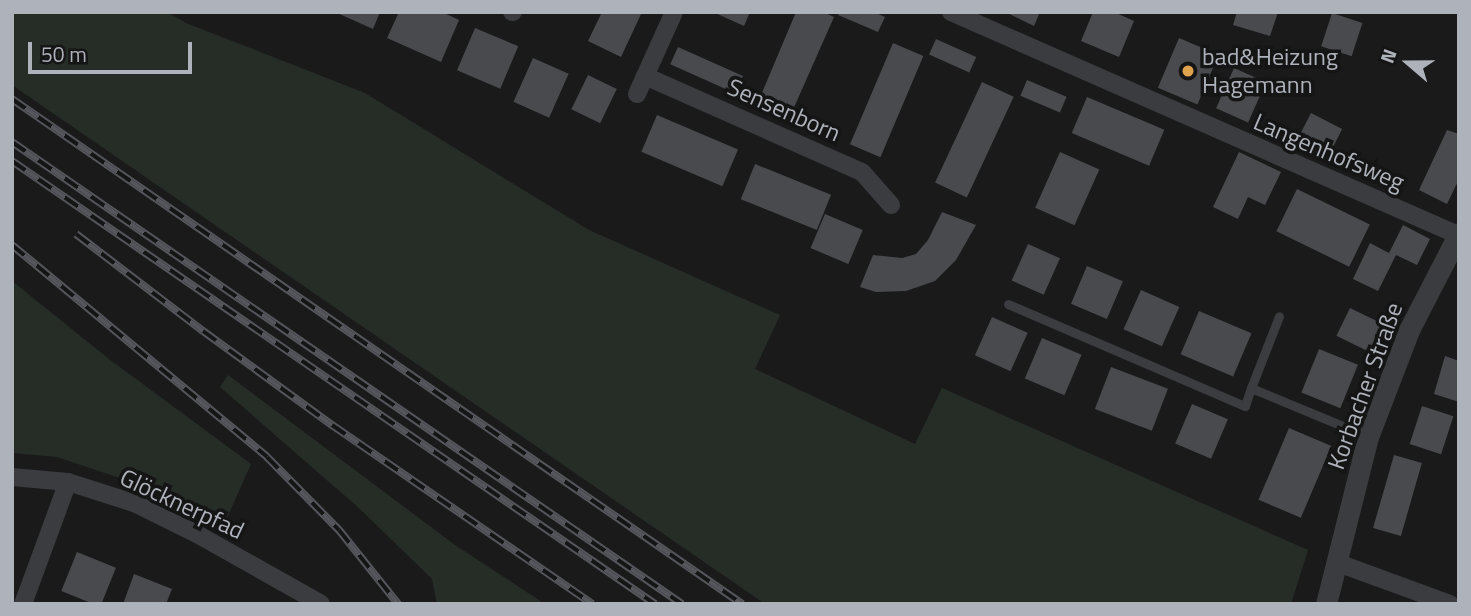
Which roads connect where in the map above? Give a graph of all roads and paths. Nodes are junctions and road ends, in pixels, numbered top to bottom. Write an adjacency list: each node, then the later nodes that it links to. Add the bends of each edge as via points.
1 (674, 12): 3 (street)
2 (951, 12): 6 (street, Langenhofsweg)
3 (645, 76): 4 (street); 5 (street, Sensenborn, via 862,172)
4 (637, 94)
5 (891, 205)
6 (1458, 234): 10 (street, Korbacher Straße, via 1409,330)
7 (1008, 304): 9 (lane, via 1245,406)
8 (1279, 316): 9 (lane)
9 (1251, 388): 10 (lane)
10 (1368, 437): 13 (street, Korbacher Straße)
11 (12, 477): 12 (street, Glöcknerpfad)
12 (68, 482): 14 (street); 15 (street, Glöcknerpfad, via 134,503)
13 (1338, 563): 16 (street, Korbacher Straße); 17 (street)
14 (23, 604)
15 (321, 604)
16 (1326, 604)
17 (1450, 604)

